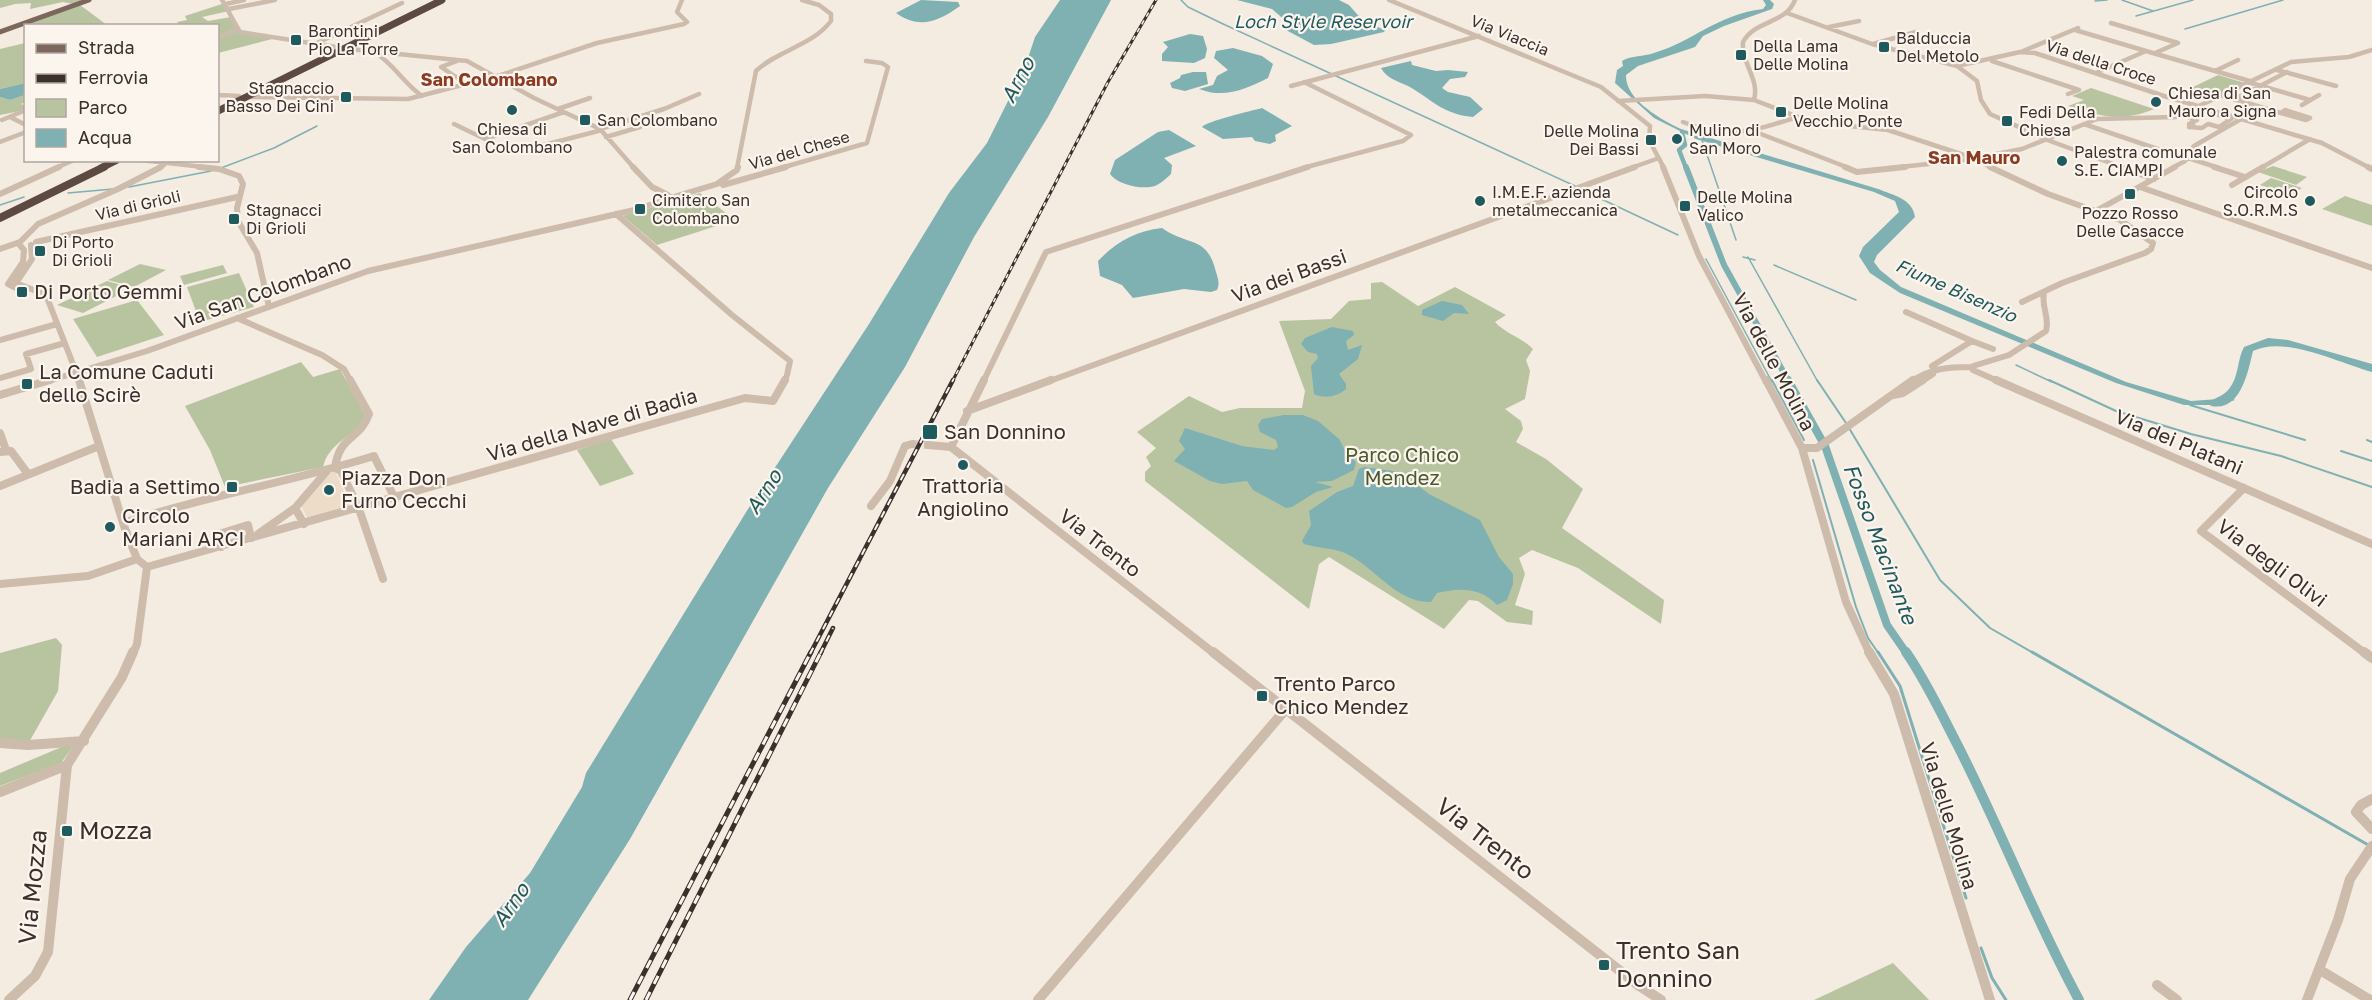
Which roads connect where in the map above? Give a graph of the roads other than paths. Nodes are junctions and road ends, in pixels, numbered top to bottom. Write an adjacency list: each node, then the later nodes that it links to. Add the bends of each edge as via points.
1 (89, 0): 19 (main road)
2 (244, 0): 12 (street)
3 (275, 0): 12 (street)
4 (437, 0): 63 (highway)
5 (442, 0): 64 (highway)
6 (682, 0): 41 (street, via 677,12 687,22 684,24 605,41)
7 (802, 0): 10 (street)
8 (1389, 0): 21 (street, Via Viaccia)
9 (1795, 0): 14 (street)
10 (812, 2): 13 (street); 96 (street, via 829,11 831,21 823,31 756,71 739,166)
11 (402, 3): 23 (street)
12 (225, 4): 18 (street)
13 (827, 4)
14 (1787, 13): 17 (street); 58 (street, via 1753,29 1744,38 1742,45 1754,81)
15 (1859, 21): 17 (street)
16 (2111, 23): 31 (street, via 2178,43)
17 (1828, 28): 24 (street)
18 (236, 30): 22 (street); 23 (street, via 258,37)
19 (0, 32)
20 (1916, 32): 24 (street)
21 (1479, 36): 43 (street); 60 (street, Via Viaccia, via 1601,87)
22 (219, 37)
23 (316, 44): 25 (street)
24 (1872, 44): 36 (street)
25 (336, 47)
26 (349, 49): 30 (street)
27 (2372, 50): 37 (street, via 2349,57 2291,62)
28 (2146, 51): 29 (street, via 2076,29); 31 (street); 39 (street)
29 (2020, 52): 33 (street, Via della Croce); 39 (street, Via della Croce)
30 (381, 53): 32 (street); 53 (street)
31 (2155, 53): 38 (street)
32 (461, 59): 41 (street); 42 (street, via 441,67)
33 (1991, 60): 36 (street, Via della Croce); 49 (street, via 2079,90)
34 (2238, 60): 38 (street)
35 (866, 61): 96 (street, Via del Chese, via 888,67 869,141 742,180)
36 (1957, 66): 80 (street, via 1976,80 1981,102 1989,113)
37 (2277, 70): 40 (street); 44 (street)
38 (2215, 71): 44 (street)
39 (2098, 72): 62 (street, Via della Croce)
40 (2287, 72): 46 (street); 47 (street)
41 (495, 77): 42 (street); 66 (street)
42 (465, 82): 53 (street)
43 (1304, 82): 45 (street); 132 (street, via 1411,135 1403,141 1286,173 1046,252)
44 (2252, 82): 46 (street); 54 (street)
45 (1291, 86)
46 (2261, 86): 57 (street); 59 (street)
47 (2336, 86)
48 (699, 94): 77 (street)
49 (2068, 94)
50 (219, 95): 52 (street)
51 (2319, 95): 59 (street)
52 (239, 96)
53 (422, 96): 55 (street)
54 (2223, 96): 57 (street); 62 (street)
55 (250, 97)
56 (590, 98): 66 (street)
57 (2235, 99): 67 (street)
58 (1754, 100): 60 (street, via 1705,96); 68 (street)
59 (2310, 100): 61 (street)
60 (1620, 101): 85 (street, Via delle Molina, via 1650,126 1648,138)
61 (2302, 105)
62 (2201, 107): 71 (street, Via della Croce); 75 (street, via 2174,118 2101,118)
63 (219, 109)
64 (219, 109)
65 (23, 111): 70 (street)
66 (561, 111): 74 (street, via 485,139); 77 (street)
67 (2280, 113): 67 (street, via 2306,120 2310,118 2285,111)
68 (1797, 117): 78 (street); 86 (street, via 1819,124 1884,129)
69 (2228, 117): 69 (street, via 2231,119 2219,127 2208,124 2189,128 2197,120 2190,118 2203,111)
70 (5, 118): 73 (street)
71 (2241, 118): 81 (street, Via della Croce); 87 (street, via 2195,145)
72 (1683, 122): 78 (street, via 1726,136)
73 (24, 124)
74 (454, 124)
75 (2084, 124): 80 (street); 87 (street)
76 (640, 127): 82 (street)
77 (601, 129): 82 (street); 84 (street)
78 (1753, 131): 86 (street, via 1858,172)
79 (24, 133): 83 (street)
80 (2047, 139): 86 (street, via 2024,149); 95 (street)
81 (2310, 139): 93 (street, Via della Croce); 94 (street)
82 (607, 140): 98 (street)
83 (0, 142)
84 (544, 145)
85 (1659, 158): 132 (street, Via dei Bassi); 138 (street, Via delle Molina, via 1699,256)
86 (1971, 158): 106 (street, via 2048,194)
87 (2187, 159): 94 (street); 95 (street)
88 (70, 162): 100 (street)
89 (106, 162): 108 (highway)
90 (113, 162): 108 (highway)
91 (151, 162): 92 (street)
92 (166, 165): 102 (street, via 234,173 243,182); 109 (street, via 38,224 30,230)
93 (2372, 169)
94 (2245, 177): 97 (street)
95 (2154, 179): 99 (street)
96 (726, 181): 101 (street, Via del Chese)
97 (2232, 184)
98 (652, 187): 101 (street); 103 (street)
99 (2140, 187): 106 (street); 112 (street)
100 (0, 194)
101 (667, 196): 103 (street, Via San Colombano); 104 (street, Via San Colombano)
102 (237, 197): 109 (street, Via di Grioli); 119 (street, via 240,227 256,252)
103 (653, 197): 104 (street); 105 (street, Via San Colombano)
104 (660, 201): 105 (street, Via San Colombano)
105 (640, 207): 107 (street, Via San Colombano)
106 (2096, 211): 116 (street, via 2146,236 2153,243 2152,248)
107 (616, 214): 119 (street, Via San Colombano, via 368,271); 144 (street, Via della Nave di Badia, via 790,361 787,376 773,400 745,398)
108 (0, 216)
109 (33, 240): 110 (street, Via di Grioli); 110 (street); 114 (street, via 32,260)
110 (20, 244): 111 (street, Via di Grioli); 113 (street, via 23,262)
111 (0, 249)
112 (2372, 268)
113 (8, 284): 114 (street); 115 (street); 117 (street)
114 (16, 284): 117 (street, via 43,292)
115 (0, 285)
116 (2044, 293): 118 (street); 127 (street, via 2041,299 2049,325 2016,351)
117 (45, 297): 122 (street)
118 (2022, 302)
119 (269, 307): 121 (street, Via San Colombano)
120 (1906, 312): 124 (street)
121 (237, 318): 129 (street, Via San Colombano); 140 (street, via 322,355 344,369 369,414 337,451)
122 (57, 324): 123 (street); 125 (street)
123 (0, 340)
124 (1972, 341): 126 (street); 128 (street, via 1932,366)
125 (65, 343): 129 (street); 130 (street, via 26,354 32,369)
126 (1993, 350)
127 (1973, 368): 128 (street); 143 (street, Via dei Platani)
128 (1938, 370): 138 (street, via 1903,393 1886,397 1821,445)
129 (77, 373): 131 (street, Via San Colombano); 136 (street)
130 (0, 378)
131 (0, 395)
132 (968, 411): 137 (street)
133 (0, 433): 139 (street)
134 (912, 444): 145 (street, via 905,446 890,481)
135 (928, 445): 137 (street)
136 (99, 446): 141 (street); 148 (street)
137 (951, 447): 158 (street, Via Trento)
138 (1802, 448): 171 (street, Via delle Molina, via 1846,602 1863,642 1894,694)
139 (3, 451): 141 (street, via 14,453)
140 (336, 468): 144 (street, via 374,456); 146 (street, via 322,475); 147 (street); 148 (street, via 177,505)
141 (28, 474): 142 (street)
142 (0, 486)
143 (2244, 488): 151 (street, Via dei Platani); 157 (street, Via degli Olivi, via 2201,531)
144 (395, 499): 147 (street)
145 (871, 506)
146 (295, 508): 149 (street); 150 (street)
147 (359, 509): 149 (street); 155 (street)
148 (123, 523): 153 (street)
149 (304, 524): 150 (street)
150 (253, 537): 152 (street); 152 (street, via 248,525 219,534)
151 (2372, 544)
152 (221, 547): 154 (street)
153 (137, 559): 154 (street); 156 (street, via 88,576)
154 (147, 567): 159 (street, via 136,644 122,677)
155 (383, 579)
156 (0, 584)
157 (2372, 658)
158 (1285, 710): 169 (street); 170 (street, Via Trento)
159 (84, 741): 160 (street); 161 (street)
160 (0, 743)
161 (67, 765): 162 (street); 168 (street, Via Mozza, via 48,952 35,976)
162 (0, 792)
163 (2372, 799): 164 (street, via 2356,810)
164 (2372, 829)
165 (2369, 850): 166 (street, via 2347,886)
166 (2320, 970): 173 (street); 174 (street)
167 (2157, 985): 172 (street)
168 (9, 1000)
169 (1038, 1000)
170 (1661, 1000)
171 (1990, 1000)
172 (2177, 1000)
173 (2307, 1000)
174 (2370, 1000)

